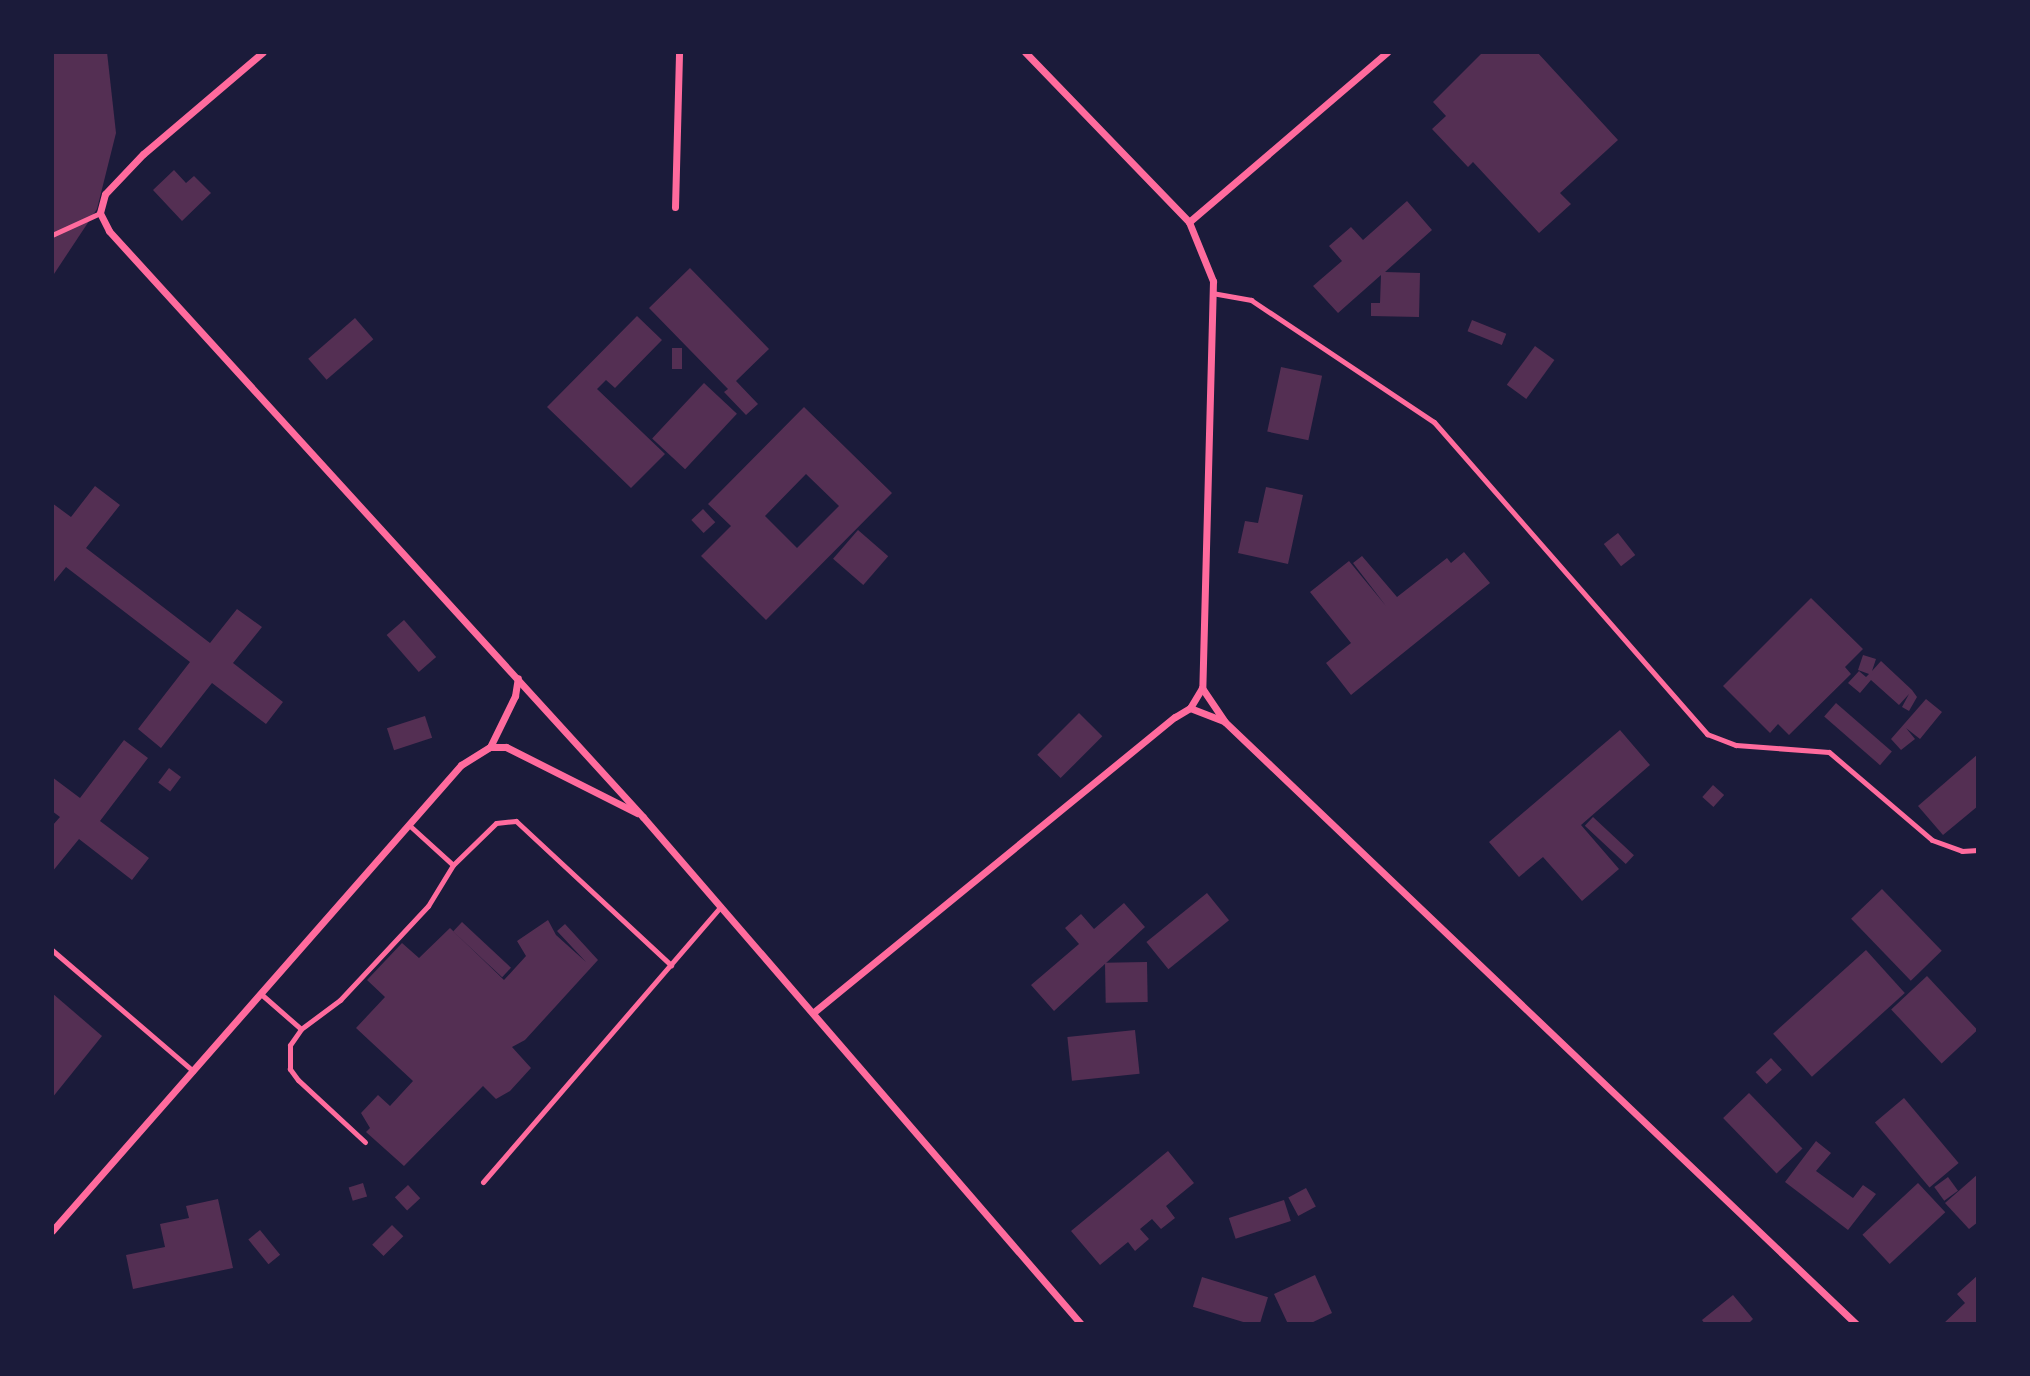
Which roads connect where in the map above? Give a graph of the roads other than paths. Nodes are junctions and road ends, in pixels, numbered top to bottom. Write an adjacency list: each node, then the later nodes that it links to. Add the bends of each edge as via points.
1 (263, 52): 6 (street, via 143,154 105,194)
2 (679, 52): 5 (street)
3 (1025, 52): 7 (street)
4 (1387, 52): 7 (street)
5 (675, 206)
6 (100, 213): 8 (lane); 10 (street, via 109,231)
7 (1189, 222): 9 (street, via 1207,261)
8 (52, 235)
9 (1212, 293): 11 (street); 17 (lane, via 1251,300 1434,422 1707,734 1736,745 1829,752 1932,840 1962,851)
10 (518, 678): 14 (street, via 515,696); 15 (street)
11 (1202, 688): 12 (street); 13 (street)
12 (1190, 708): 13 (street); 23 (street, via 1160,727)
13 (1225, 722): 30 (street)
14 (491, 747): 15 (street, via 506,747); 16 (street, via 461,765)
15 (643, 817): 19 (street)
16 (408, 825): 18 (lane); 22 (street)
17 (1978, 850)
18 (453, 865): 21 (lane, via 496,823 516,821); 24 (lane, via 419,915 340,1000)
19 (721, 906): 21 (lane); 23 (street)
20 (52, 950): 25 (lane)
21 (671, 965): 27 (lane)
22 (261, 993): 24 (lane); 25 (street)
23 (814, 1012): 29 (street)
24 (301, 1029): 26 (lane, via 290,1045 290,1069)
25 (193, 1071): 28 (street)
26 (365, 1142)
27 (483, 1182)
28 (52, 1231)
29 (1081, 1324)
30 (1856, 1324)

